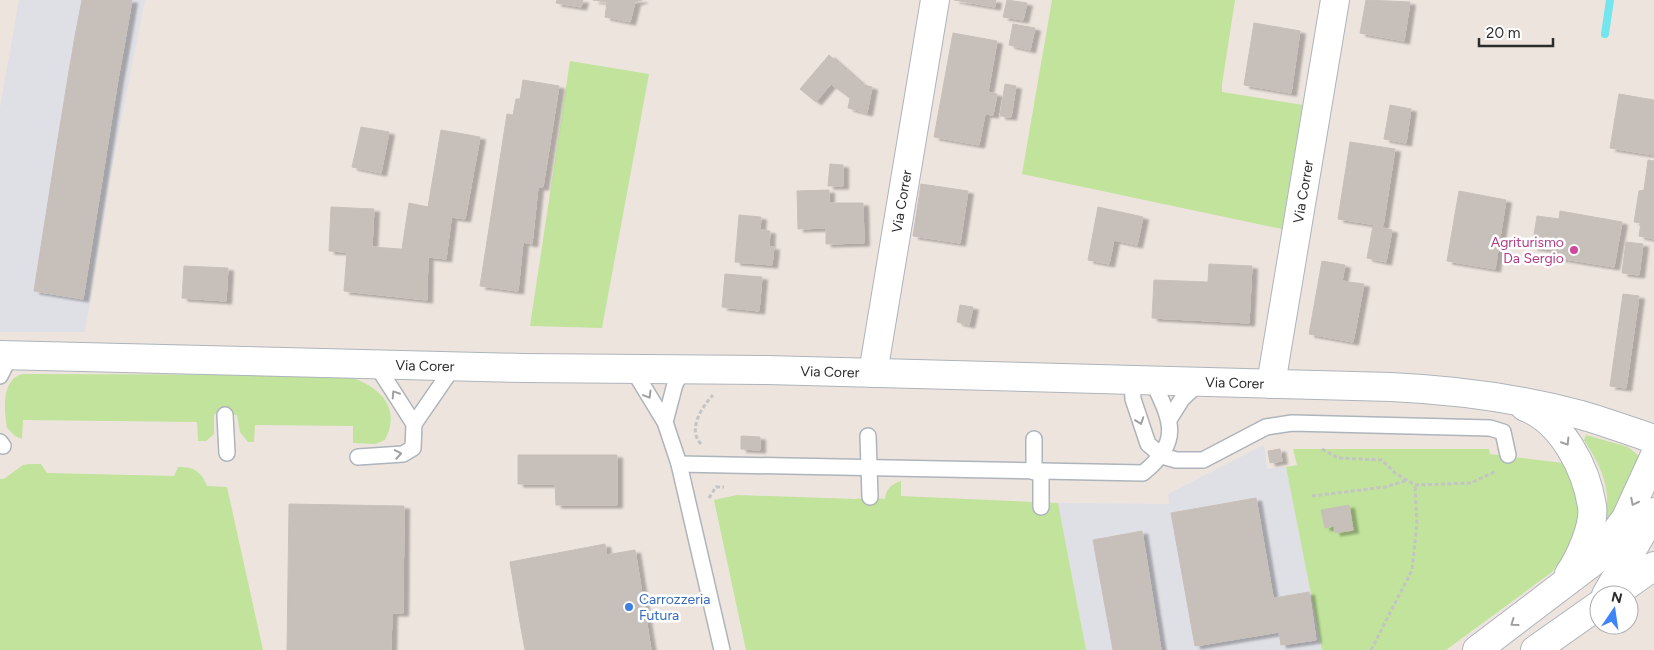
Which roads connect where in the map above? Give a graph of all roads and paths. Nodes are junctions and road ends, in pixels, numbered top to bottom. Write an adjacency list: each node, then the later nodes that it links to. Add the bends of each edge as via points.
1 (935, 0): 8 (street, Via Correr)
2 (1335, 0): 11 (street, Via Correr)
3 (3, 363): 4 (street, Via Corer)
4 (375, 363): 5 (street, Via Corer); 17 (lane, one-way to 4)
5 (454, 366): 6 (street, Via Corer); 17 (lane)
6 (632, 368): 7 (street, Via Corer); 16 (lane, one-way to 16)
7 (684, 368): 8 (street, Via Corer); 16 (lane, via 675,384)
8 (873, 373): 9 (street, Via Corer)
9 (1142, 380): 10 (street, Via Corer); 15 (lane); 24 (lane, one-way to 24, via 1133,399 1148,444)
10 (1201, 381): 11 (street, Via Corer); 15 (lane, via 1182,399)
11 (1271, 384): 13 (street, Via Corer, via 1412,388)
12 (714, 394): 28 (path, via 701,409 696,425 697,435 699,443 707,448 727,448)
13 (1498, 397): 20 (street, Via Corer, via 1582,415); 41 (street, one-way to 41, via 1539,412 1559,432 1582,470 1592,507 1586,543 1571,572)
14 (225, 415): 22 (lane)
15 (1170, 418): 24 (lane, via 1169,436)
16 (665, 422): 27 (lane)
17 (414, 424): 25 (lane, one-way to 17, via 403,454 413,448)
18 (868, 436): 29 (lane)
19 (1034, 438): 30 (lane)
20 (1654, 439)
21 (1322, 449): 31 (path, via 1338,458 1382,460)
22 (227, 453)
23 (1508, 455): 24 (lane, via 1503,432 1490,428 1292,422 1266,427 1203,460 1176,460); 32 (path, via 1500,469 1471,483)
24 (1162, 456): 30 (lane, via 1143,473)
25 (358, 457)
26 (1654, 457): 41 (street, one-way to 41, via 1626,518 1611,540 1594,561)
27 (679, 464): 28 (lane); 43 (lane)
28 (728, 465): 29 (lane); 35 (path, via 728,486 716,487 709,495)
29 (869, 468): 30 (lane); 34 (lane)
30 (1037, 472): 36 (lane)
31 (1408, 480): 32 (path); 33 (path, via 1385,488)
32 (1416, 485): 44 (path, via 1417,523 1412,570)
33 (1312, 496)
34 (870, 497)
35 (708, 505)
36 (1041, 507)
37 (1654, 512): 39 (street)
38 (1654, 566): 40 (street)
39 (1612, 585)
40 (1627, 585)
41 (1550, 596): 45 (street, one-way to 45)
42 (1589, 612): 46 (street)
43 (722, 650)
44 (1371, 650)
45 (1477, 650)
46 (1535, 650)

